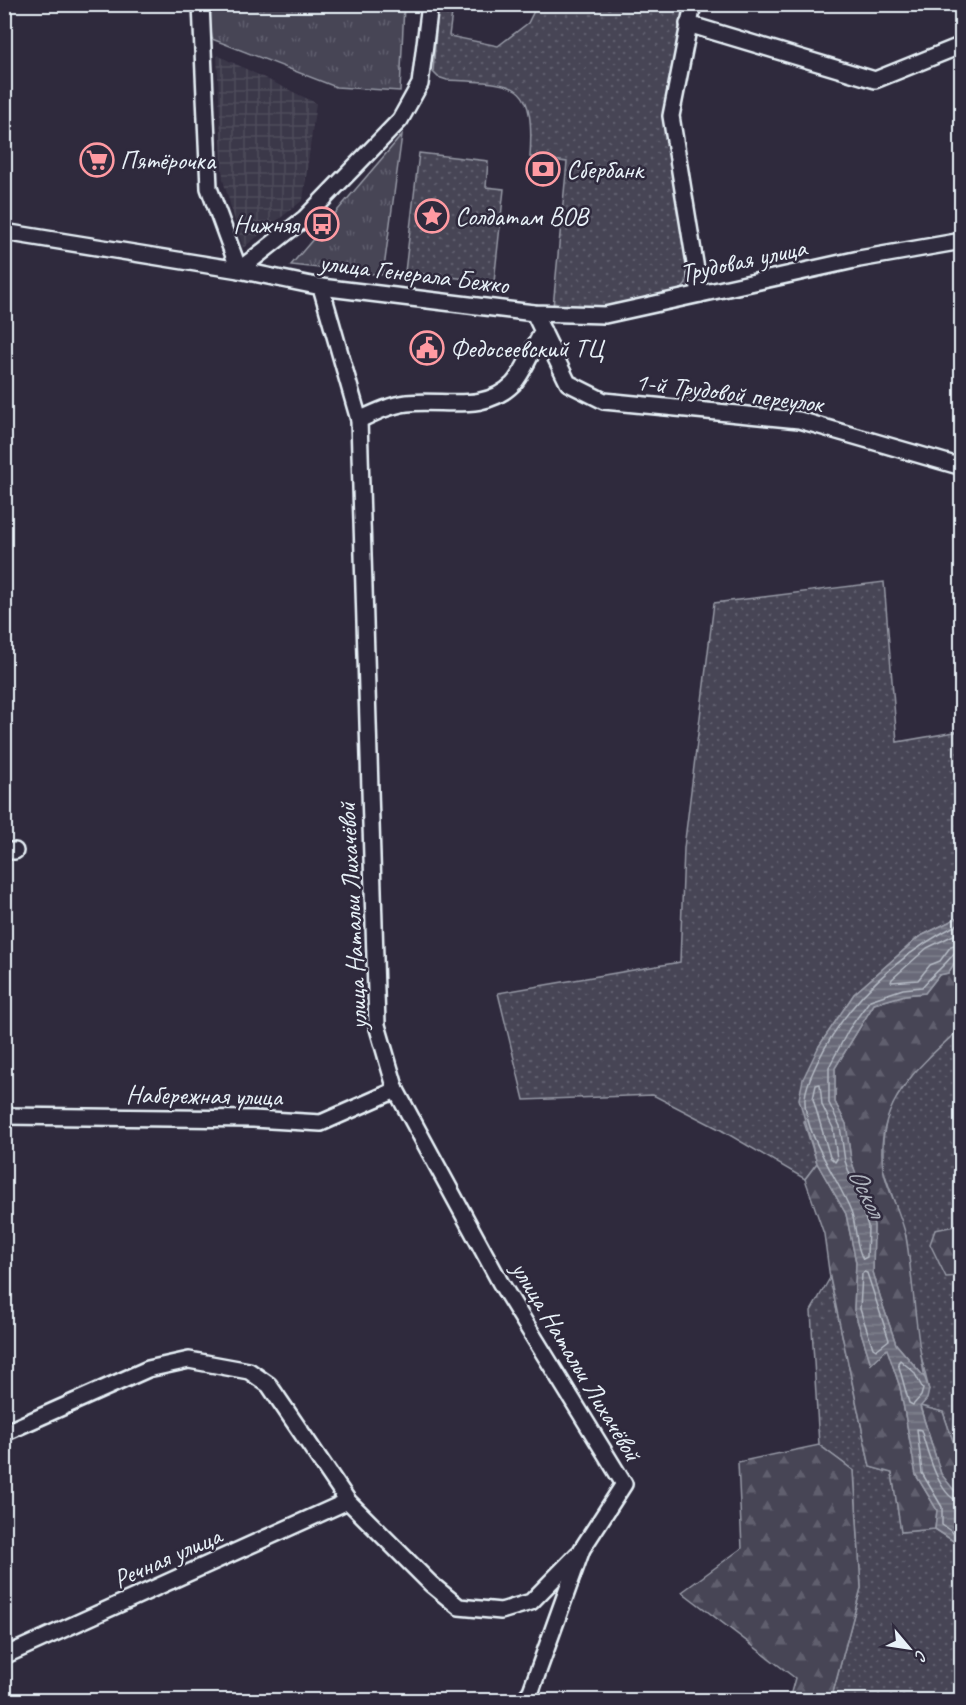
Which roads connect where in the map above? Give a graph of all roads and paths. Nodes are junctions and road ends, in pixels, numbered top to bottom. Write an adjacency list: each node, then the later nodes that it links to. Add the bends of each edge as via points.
1 (201, 4): 8 (street, via 209,188)
2 (430, 4): 8 (street, via 420,84 400,120 305,218)
3 (693, 4): 4 (street)
4 (688, 24): 5 (street, via 875,80); 10 (street, via 670,116)
5 (962, 45)
6 (4, 232): 8 (street, улица Генерала Бежко)
7 (962, 242): 10 (street, Трудовая улица, via 859,259)
8 (239, 270): 9 (street, улица Генерала Бежко)
9 (321, 287): 11 (street, улица Генерала Бежко); 13 (street, улица Натальи Лихачёвой)
10 (700, 294): 11 (street, Трудовая улица, via 605,315)
11 (534, 313): 12 (street, 1-й Трудовой переулок)
12 (543, 331): 13 (street, via 514,382 495,399 471,404 404,403); 14 (street, 1-й Трудовой переулок, via 568,383 604,401 799,420)
13 (359, 420): 15 (street, улица Натальи Лихачёвой, via 377,1025)
14 (962, 467)
15 (396, 1090): 16 (street, Набережная улица, via 321,1123); 19 (street, улица Натальи Лихачёвой, via 500,1282 624,1484)
16 (4, 1116)
17 (4, 1433): 18 (street, via 148,1369 189,1360 249,1371 276,1394)
18 (348, 1501): 19 (street, via 459,1607 501,1611 531,1602); 20 (street, Речная улица)
19 (582, 1550): 21 (street)
20 (4, 1656)
21 (524, 1701)

